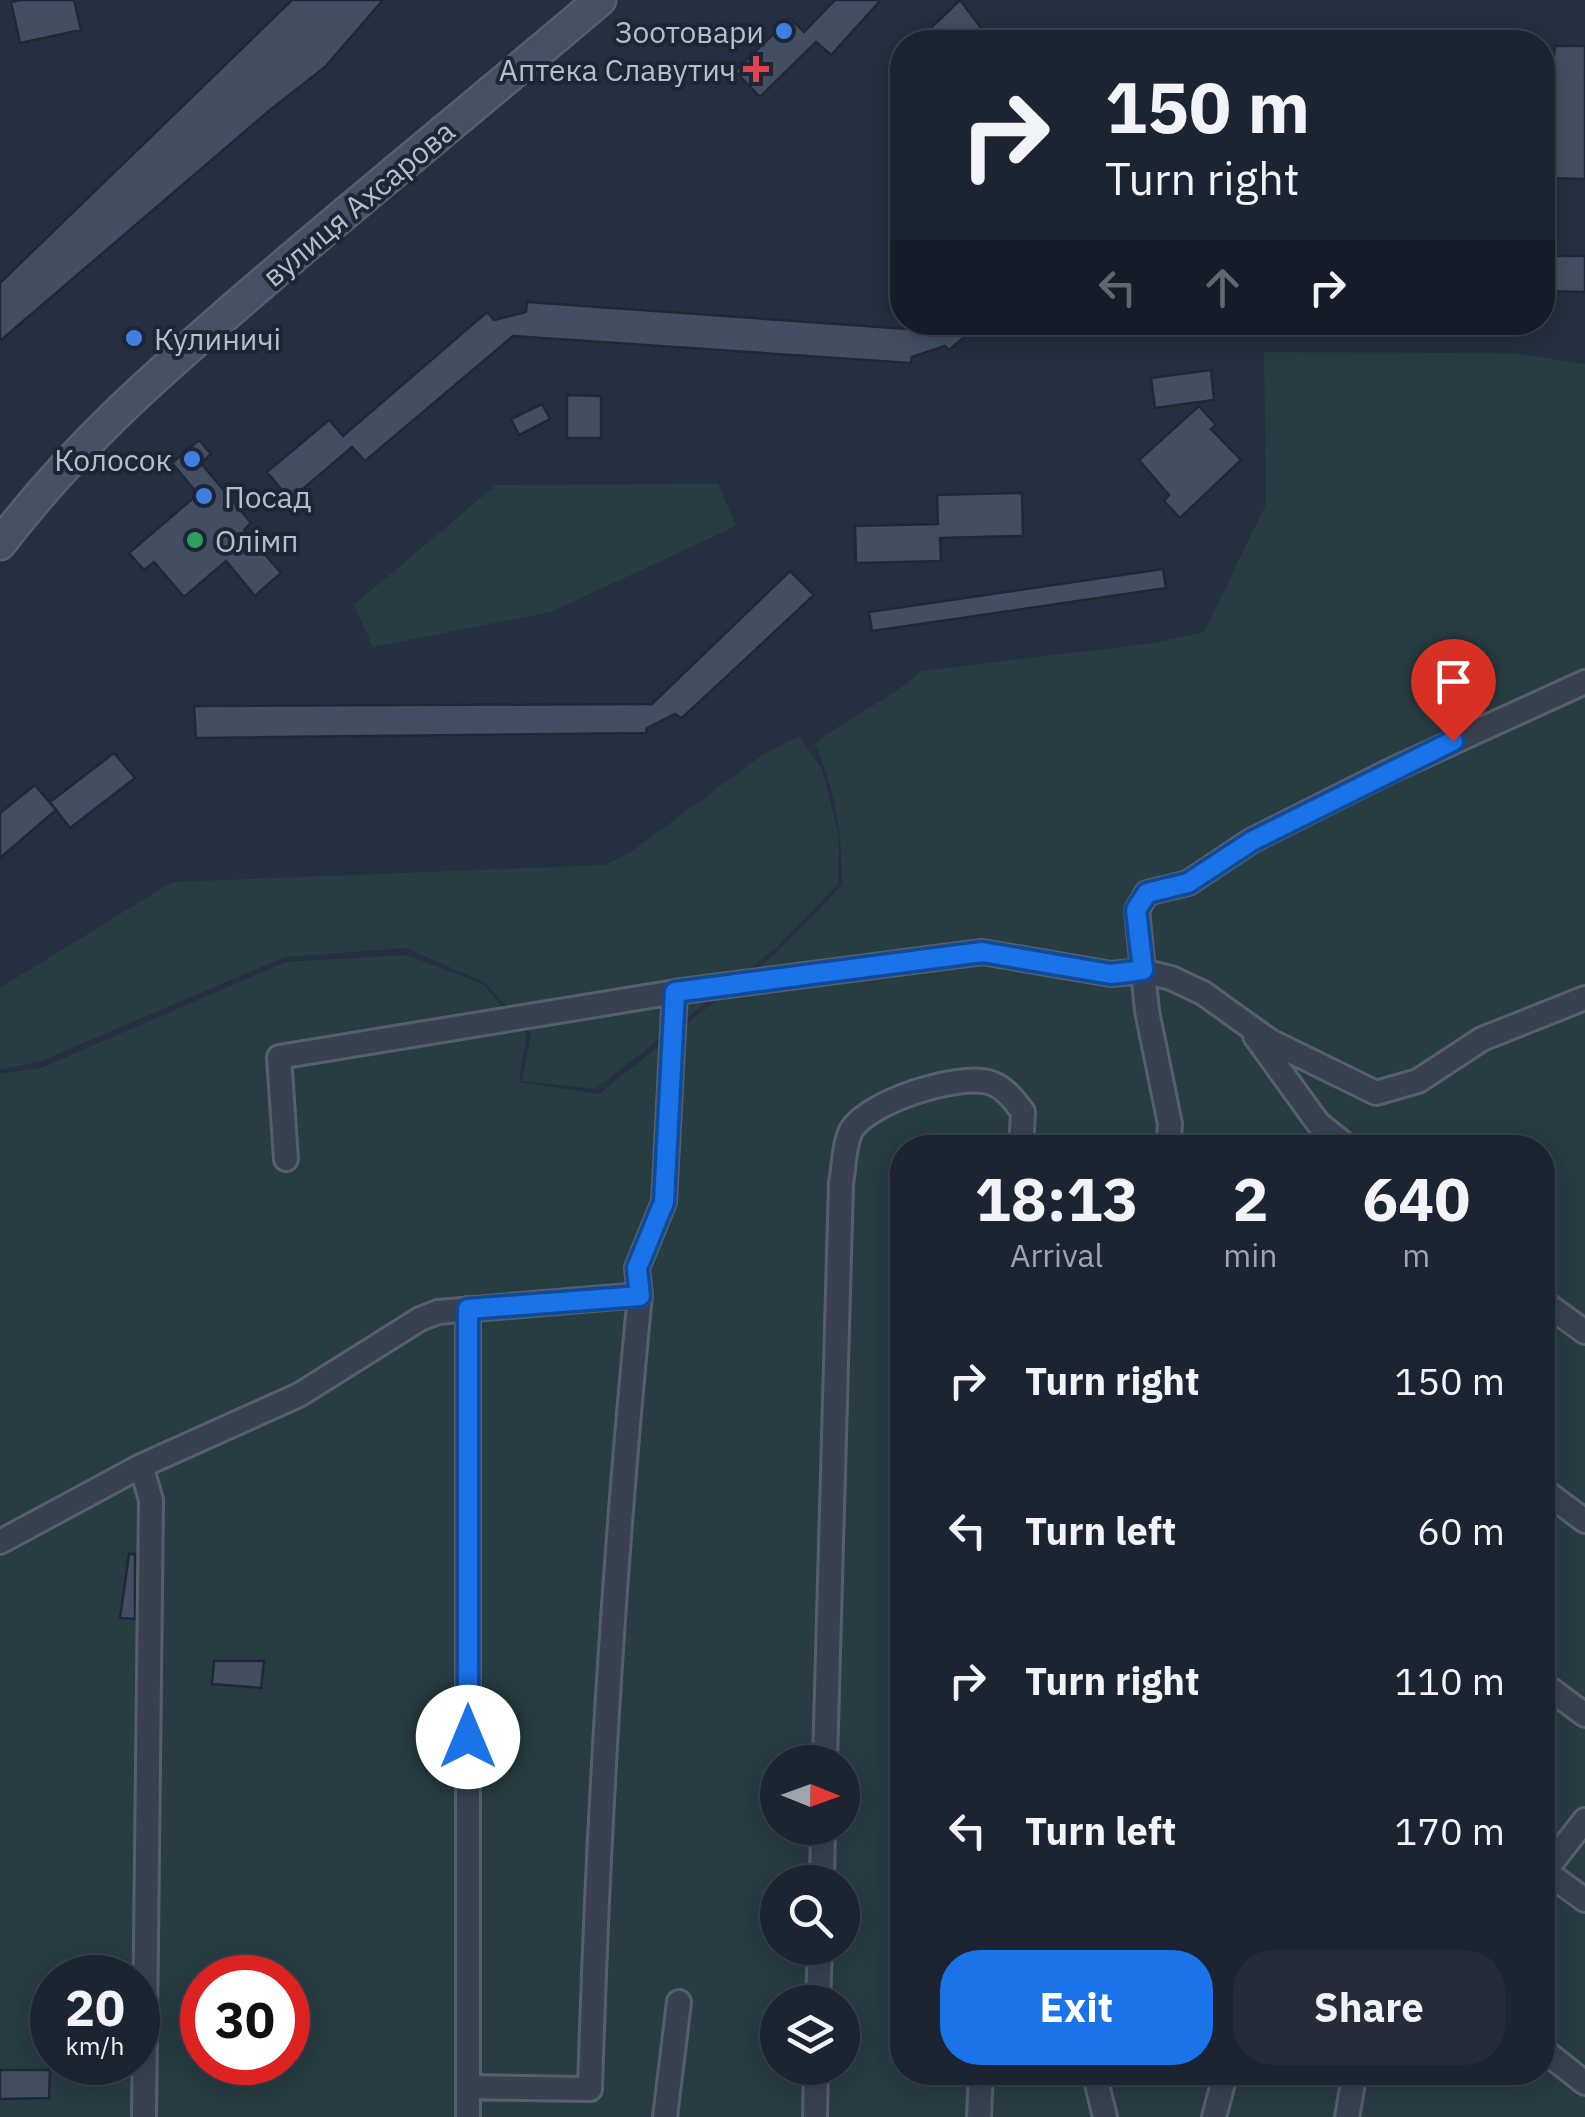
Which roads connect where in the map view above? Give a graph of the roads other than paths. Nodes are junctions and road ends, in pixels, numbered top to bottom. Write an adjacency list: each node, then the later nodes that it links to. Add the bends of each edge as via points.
1 (600, 0): 2 (main road, вулиця Ахсарова, via 116,411)
2 (0, 544)
3 (1585, 682): 4 (street, via 1355,788 1188,883 1147,893 1136,910)
4 (1142, 966): 5 (street, via 1111,974 982,952); 7 (street, via 1203,993); 9 (street)
5 (675, 992): 11 (street, via 279,1058); 12 (street, via 664,1202 637,1268)
6 (1585, 998): 7 (street, via 1482,1039 1418,1082 1376,1093)
7 (1247, 1025): 10 (street)
8 (1021, 1135): 22 (street, via 1024,1112 1010,1095 990,1082 958,1080 875,1108 850,1131 841,1183)
9 (1170, 1135)
10 (1334, 1135)
11 (286, 1160)
12 (640, 1296): 14 (street); 35 (street, via 596,1867 590,2089)
13 (1555, 1308): 15 (street)
14 (468, 1309): 16 (street, via 420,1319 299,1396); 35 (street)
15 (1582, 1322)
16 (141, 1466): 19 (street); 36 (street, via 151,1500)
17 (1555, 1499): 18 (street)
18 (1585, 1521)
19 (0, 1542)
20 (1555, 1692): 21 (street)
21 (1585, 1714)
22 (825, 1745)
23 (1585, 1820): 24 (street)
24 (1555, 1857)
25 (1555, 1878): 26 (street)
26 (1585, 1900)
27 (680, 2002): 38 (street)
28 (1555, 2059): 29 (street)
29 (1585, 2083)
30 (816, 2085): 39 (street)
31 (980, 2085): 40 (street)
32 (1097, 2085): 41 (street)
33 (1223, 2085): 42 (street)
34 (1353, 2085): 43 (street)
35 (468, 2087): 37 (street)
36 (144, 2117)
37 (468, 2117)
38 (665, 2117)
39 (815, 2117)
40 (979, 2117)
41 (1105, 2117)
42 (1214, 2117)
43 (1347, 2117)

